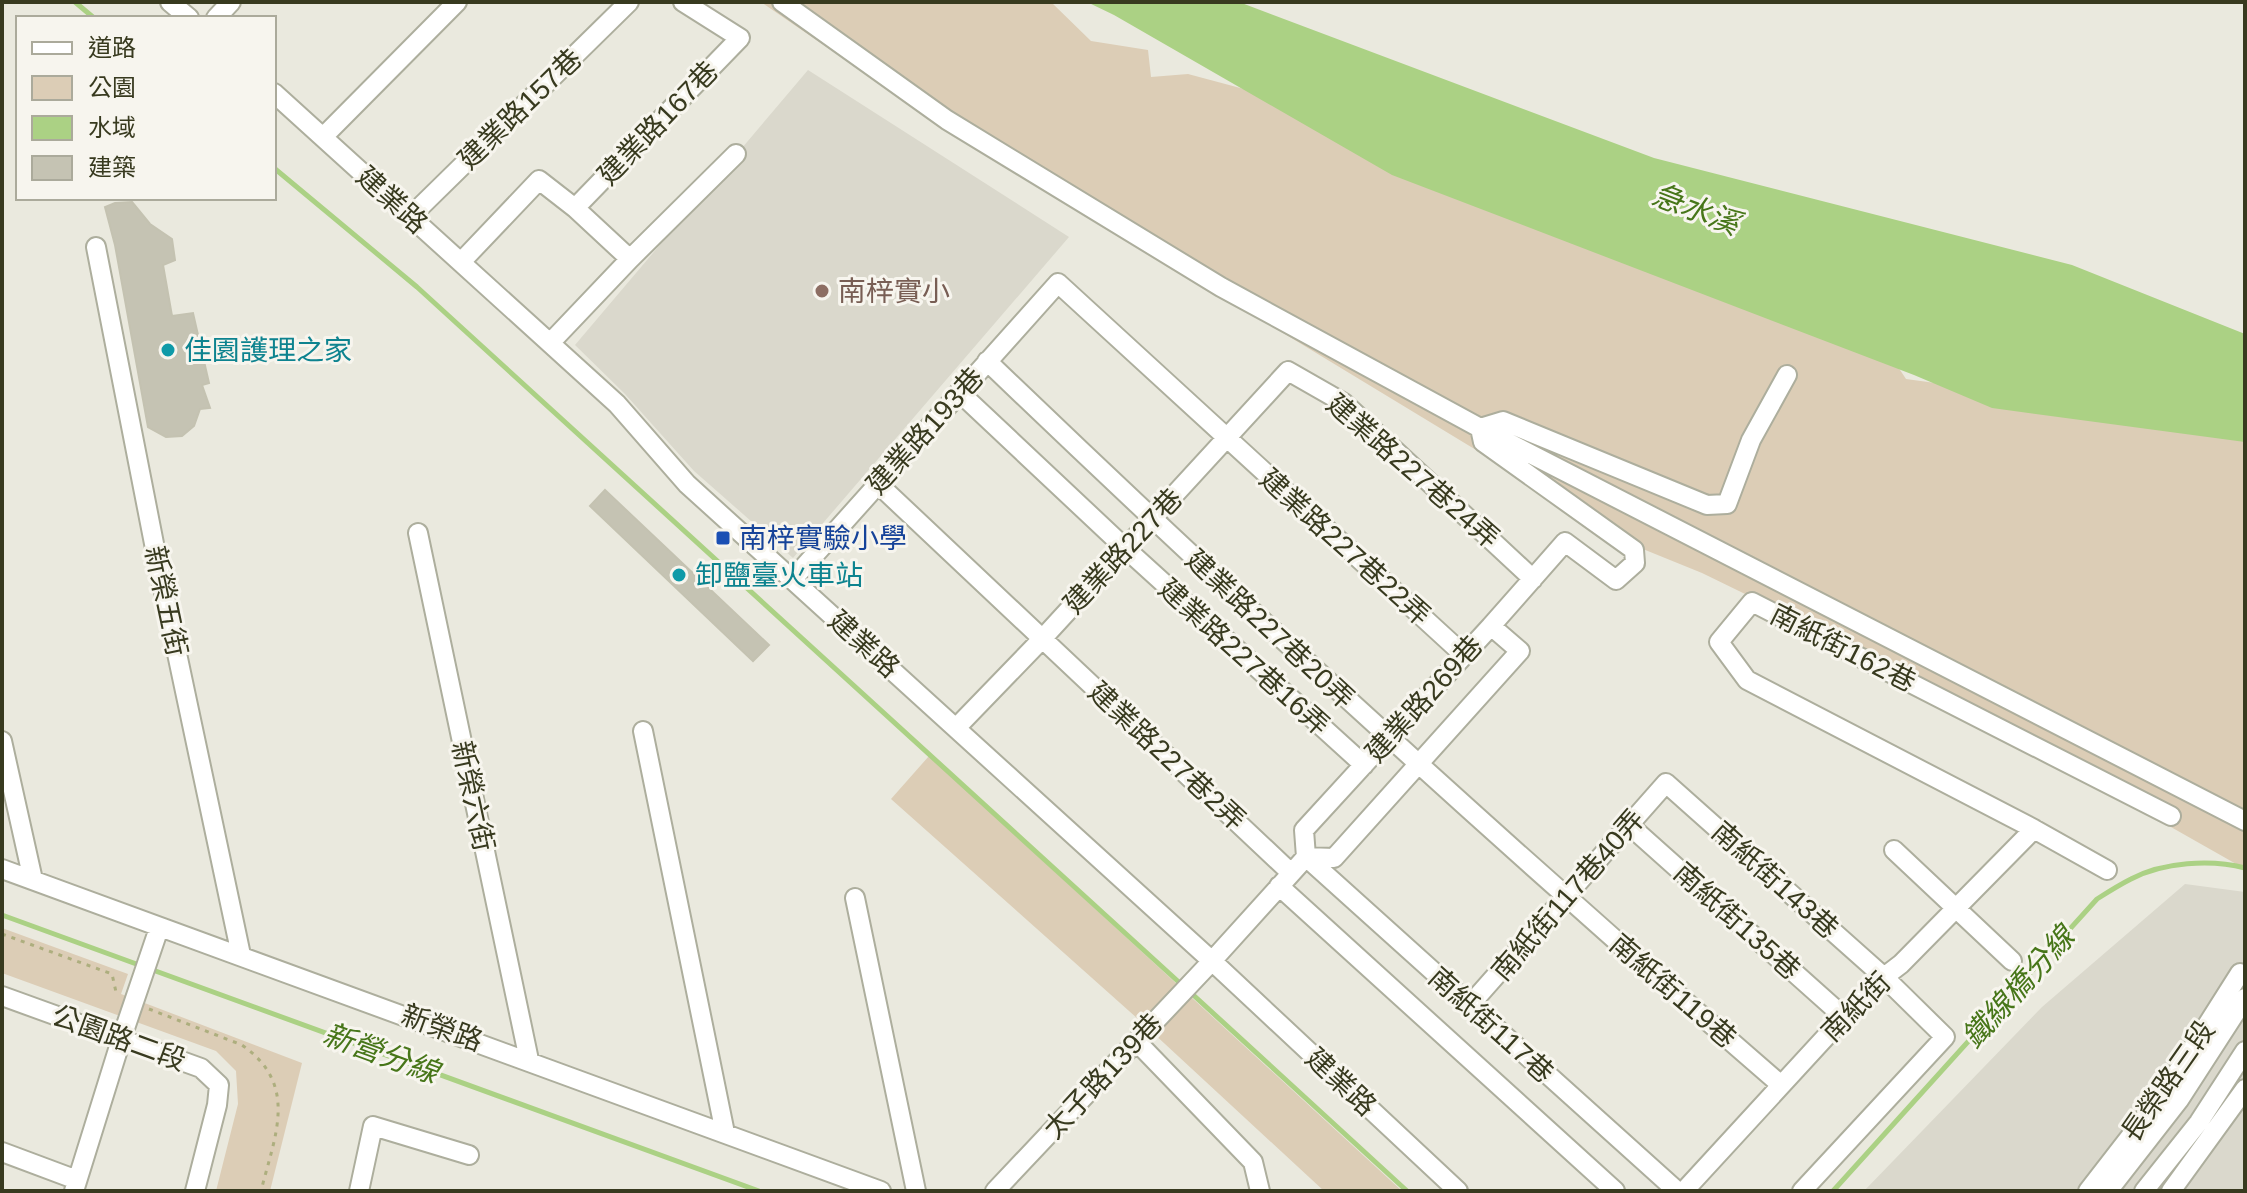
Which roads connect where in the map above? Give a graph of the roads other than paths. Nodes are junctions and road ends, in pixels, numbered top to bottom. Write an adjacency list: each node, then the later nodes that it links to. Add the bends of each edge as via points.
1 (170, 2): 6 (street)
2 (457, 2): 8 (street)
3 (629, 2): 11 (street, 建業路157巷)
4 (683, 2): 10 (street, 建業路167巷, via 740,38)
5 (782, 2): 21 (street, via 947,120 1221,287)
6 (187, 16)
7 (276, 95): 8 (street, 建業路)
8 (323, 137): 11 (street, 建業路)
9 (736, 154): 13 (street)
10 (575, 208): 13 (street, 建業路167巷); 14 (street, 建業路167巷, via 539,180)
11 (411, 216): 14 (street, 建業路)
12 (96, 247): 53 (street, 新榮五街)
13 (630, 259): 16 (street)
14 (461, 262): 16 (street, 建業路)
15 (1058, 283): 17 (street, 建業路193巷); 22 (street, 建業路227巷22弄)
16 (551, 342): 27 (street, 建業路, via 617,404 687,484)
17 (987, 361): 20 (street, 建業路193巷); 24 (street, 建業路227巷20弄)
18 (1288, 371): 22 (street, 建業路227巷); 28 (street, 建業路227巷24弄, via 1344,403)
19 (1787, 375): 21 (street, via 1751,440 1727,504 1707,505 1503,421)
20 (959, 392): 23 (street, 建業路193巷); 26 (street, 建業路227巷16弄)
21 (1480, 428): 28 (street, via 1483,442 1634,550 1635,563 1616,580 1565,542); 40 (street)
22 (1226, 438): 24 (street, 建業路227巷); 31 (street, 建業路227巷22弄)
23 (877, 483): 27 (street, 建業路193巷); 30 (street, 建業路227巷2弄)
24 (1152, 520): 26 (street, 建業路227巷); 34 (street, 建業路227巷20弄)
25 (418, 533): 65 (street, 新榮六街)
26 (1125, 548): 30 (street, 建業路227巷); 36 (street, 建業路227巷16弄)
27 (793, 579): 32 (street, 建業路)
28 (1533, 579): 29 (street)
29 (1491, 626): 31 (street, 建業路269巷); 37 (street, 建業路269巷, via 1520,651)
30 (1043, 638): 32 (street, 建業路227巷); 48 (street, 建業路227巷2弄)
31 (1464, 655): 34 (street, 建業路269巷)
32 (956, 728): 54 (street, 建業路)
33 (643, 731): 68 (street)
34 (1389, 738): 36 (street, 建業路269巷); 37 (street, 建業路227巷20弄)
35 (2, 741): 47 (street)
36 (1364, 765): 44 (street, 建業路269巷, via 1304,830)
37 (1418, 765): 44 (street, 建業路269巷, via 1334,858); 50 (street, 南紙街119巷)
38 (1666, 783): 41 (street, 南紙街117巷40弄); 57 (street, 南紙街143巷)
39 (2171, 816): 42 (street, 南紙街162巷, via 1752,602 1719,642 1747,680)
40 (2245, 821)
41 (1629, 825): 50 (street, 南紙街117巷40弄); 61 (street, 南紙街135巷)
42 (2034, 829): 46 (street, 南紙街162巷); 51 (street, 南紙街)
43 (1894, 850): 51 (street)
44 (1306, 857): 48 (street); 60 (street, 南紙街117巷)
45 (2, 869): 47 (street, 新榮路)
46 (2107, 870)
47 (33, 880): 52 (street, 新榮路)
48 (1285, 880): 54 (street); 79 (street, 南紙街117巷)
49 (855, 898): 75 (street)
50 (1565, 898): 60 (street, 南紙街117巷40弄); 66 (street, 南紙街119巷)
51 (1956, 908): 55 (street); 57 (street, 南紙街)
52 (159, 928): 53 (street, 新榮路); 62 (street)
53 (241, 955): 65 (street, 新榮路)
54 (1212, 961): 63 (street, 太子路139巷); 78 (street, 建業路)
55 (2012, 961)
56 (2245, 975): 83 (street, 長榮路三段, via 2240,973 2164,1093)
57 (1884, 977): 61 (street, 南紙街); 82 (street, 南紙街143巷, via 1945,1037)
58 (2, 996): 62 (street, 公園路二段)
59 (2245, 998): 84 (street, 長榮路三段, via 2179,1100)
60 (1469, 1006): 80 (street, 南紙街117巷)
61 (1844, 1017): 66 (street, 南紙街)
62 (121, 1040): 71 (street); 72 (street, 公園路二段, via 201,1068 219,1085)
63 (1136, 1041): 76 (street, 太子路139巷); 77 (street, via 1253,1162)
64 (2245, 1051): 85 (street, 長榮路三段, via 2199,1122)
65 (529, 1060): 68 (street, 新榮路)
66 (1781, 1085): 81 (street, 南紙街)
67 (2245, 1089): 86 (street)
68 (725, 1133): 74 (street, 新榮路)
69 (2, 1152): 71 (street)
70 (469, 1155): 73 (street, via 373,1126)
71 (76, 1185)
72 (195, 1191)
73 (359, 1191)
74 (881, 1191)
75 (916, 1191)
76 (995, 1191)
77 (1260, 1191)
78 (1458, 1191)
79 (1615, 1191)
80 (1677, 1191)
81 (1684, 1191)
82 (1802, 1191)
83 (2088, 1191)
84 (2108, 1191)
85 (2144, 1191)
86 (2171, 1191)

